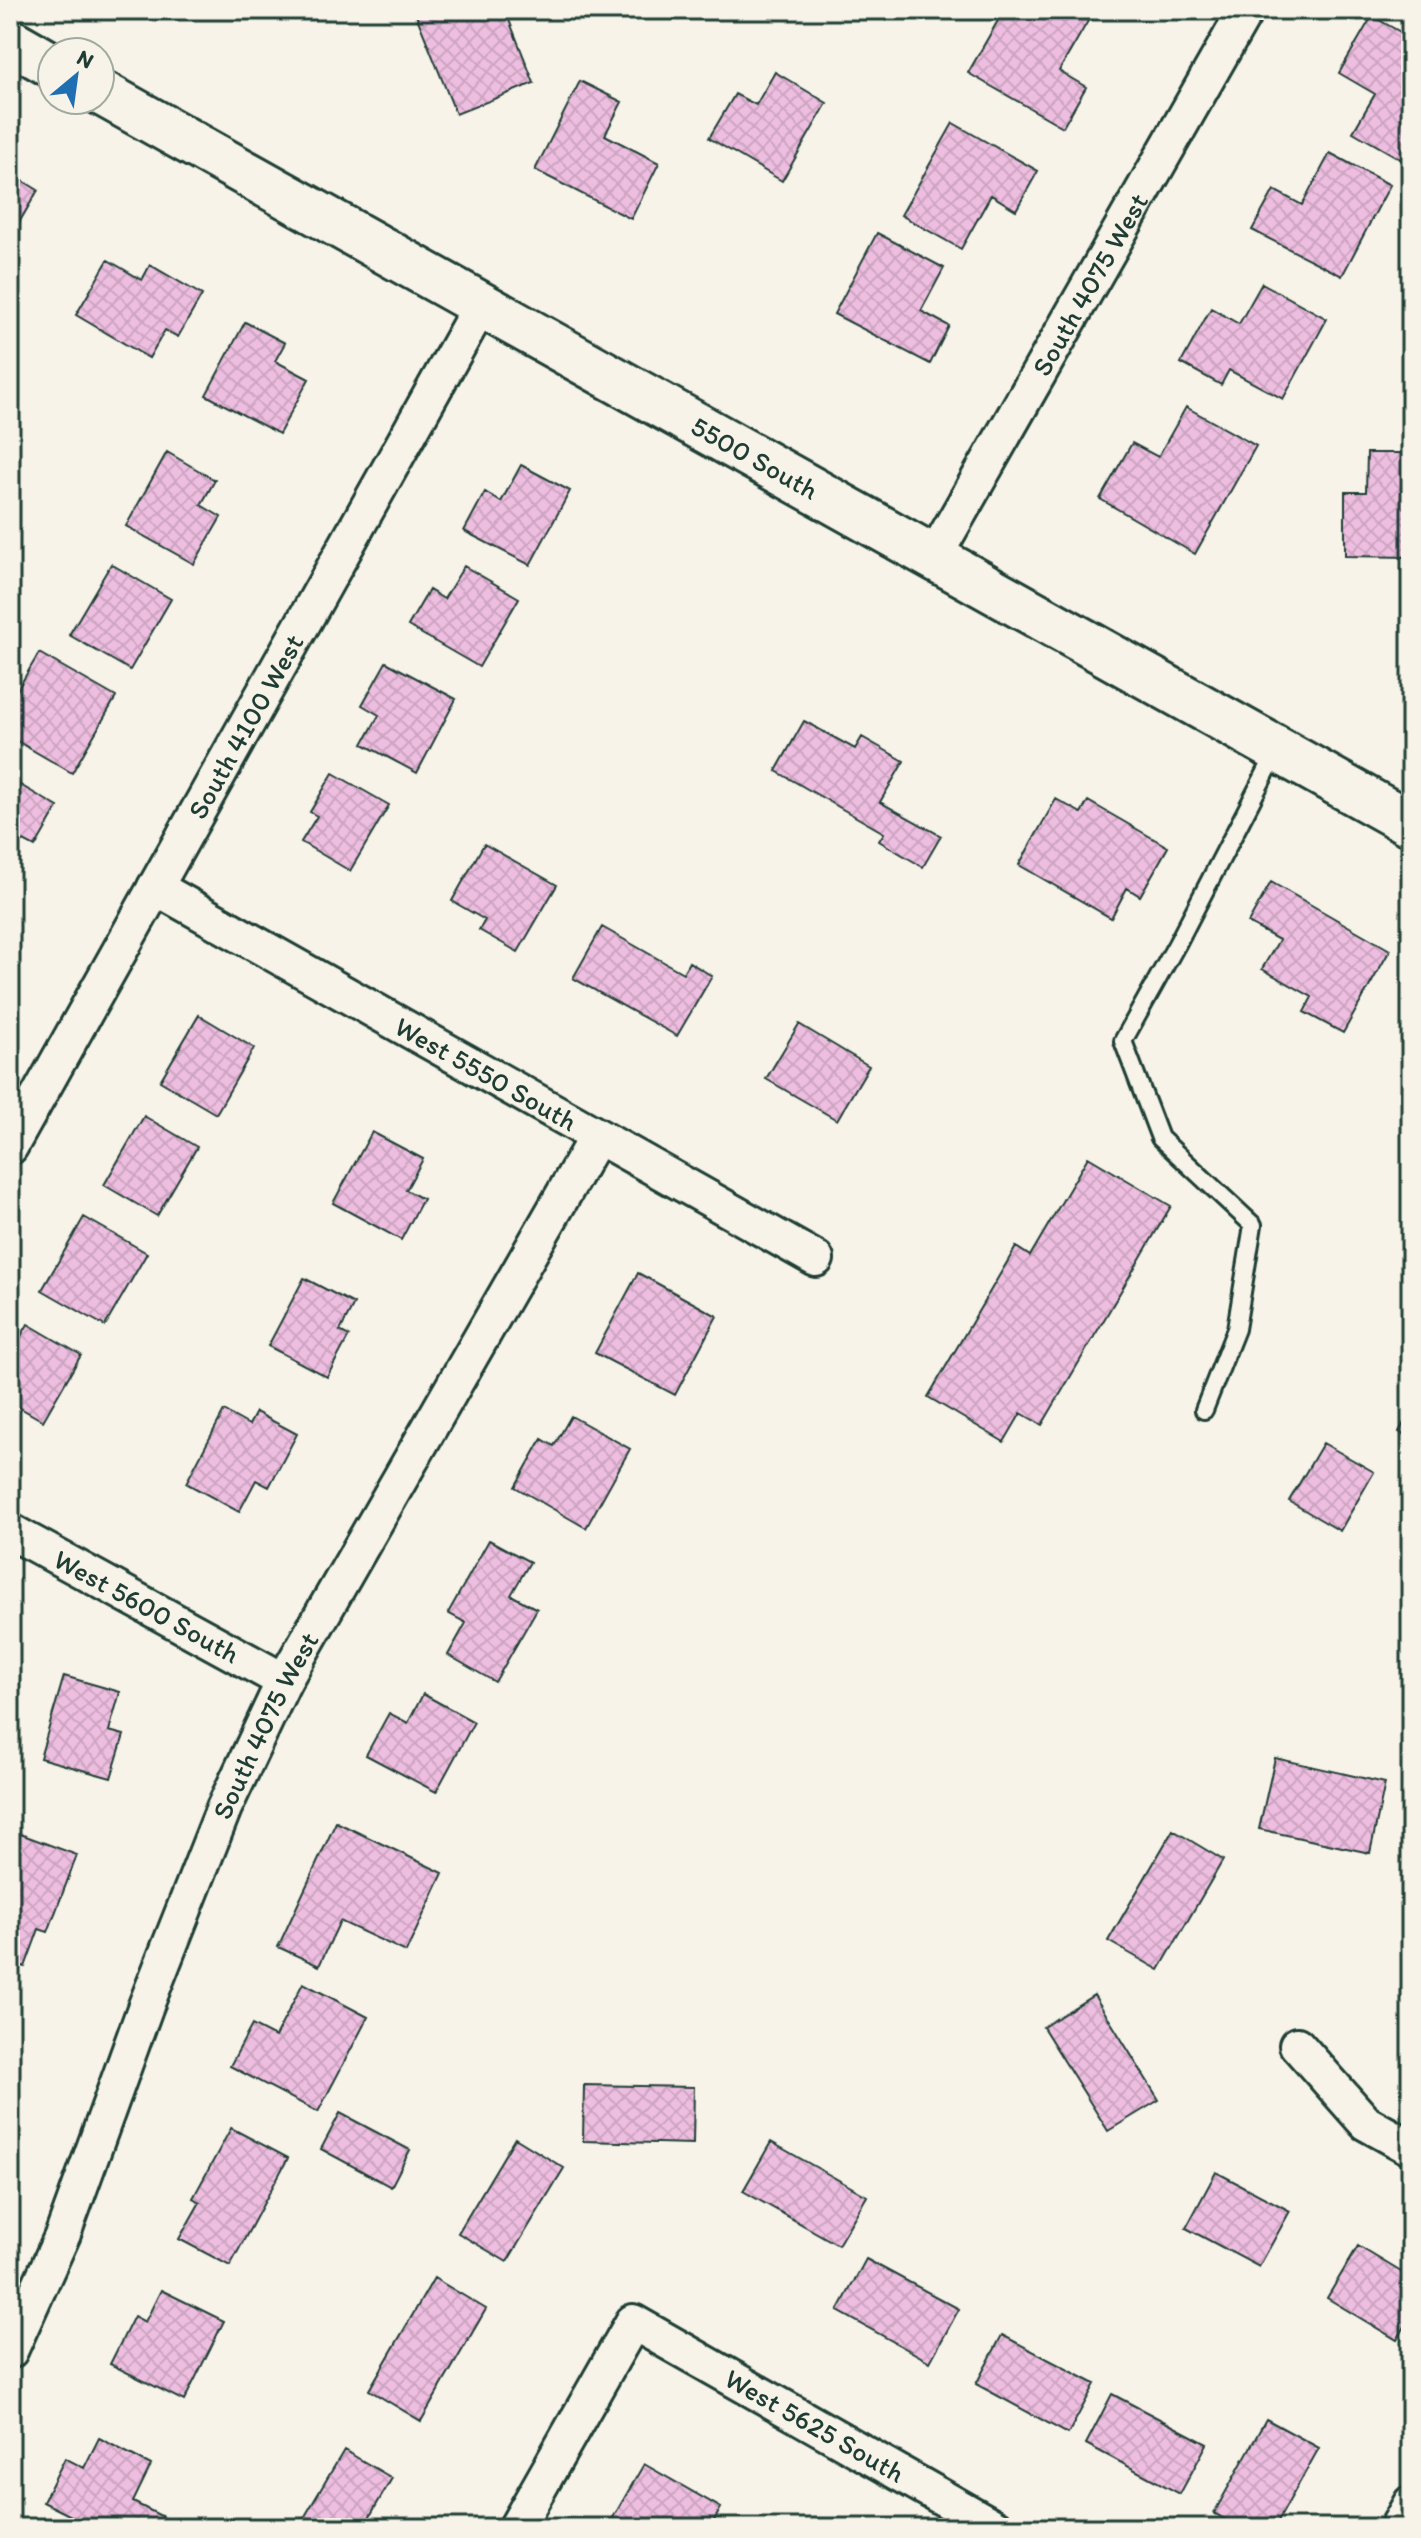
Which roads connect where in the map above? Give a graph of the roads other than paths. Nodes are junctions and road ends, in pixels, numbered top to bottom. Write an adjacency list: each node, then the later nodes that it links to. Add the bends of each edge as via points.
1 (1246, 10): 6 (street, South 4075 West)
2 (10, 41): 3 (main road)
3 (36, 56)
4 (116, 101): 5 (main road, 5500 South)
5 (481, 305): 6 (main road, 5500 South); 9 (street, South 4100 West)
6 (934, 557): 7 (main road, 5500 South)
7 (1278, 750): 8 (main road, 5500 South); 13 (lane, via 1123,1041 1160,1138 1253,1225 1236,1329)
8 (1411, 824)
9 (155, 887): 10 (street, West 5550 South); 11 (street, South 4100 West)
10 (597, 1136): 12 (street, West 5550 South); 15 (street, South 4075 West)
11 (10, 1147)
12 (816, 1259)
13 (1204, 1410)
14 (10, 1531): 15 (street, West 5600 South)
15 (284, 1681): 18 (street, South 4075 West, via 224,1808 63,2234)
16 (1297, 2045): 17 (street, via 1366,2123)
17 (1411, 2148)
18 (10, 2351)
19 (1411, 2503): 22 (street)
20 (516, 2528): 21 (street, West 5625 South, via 633,2322)
21 (996, 2528)
22 (1397, 2528)

